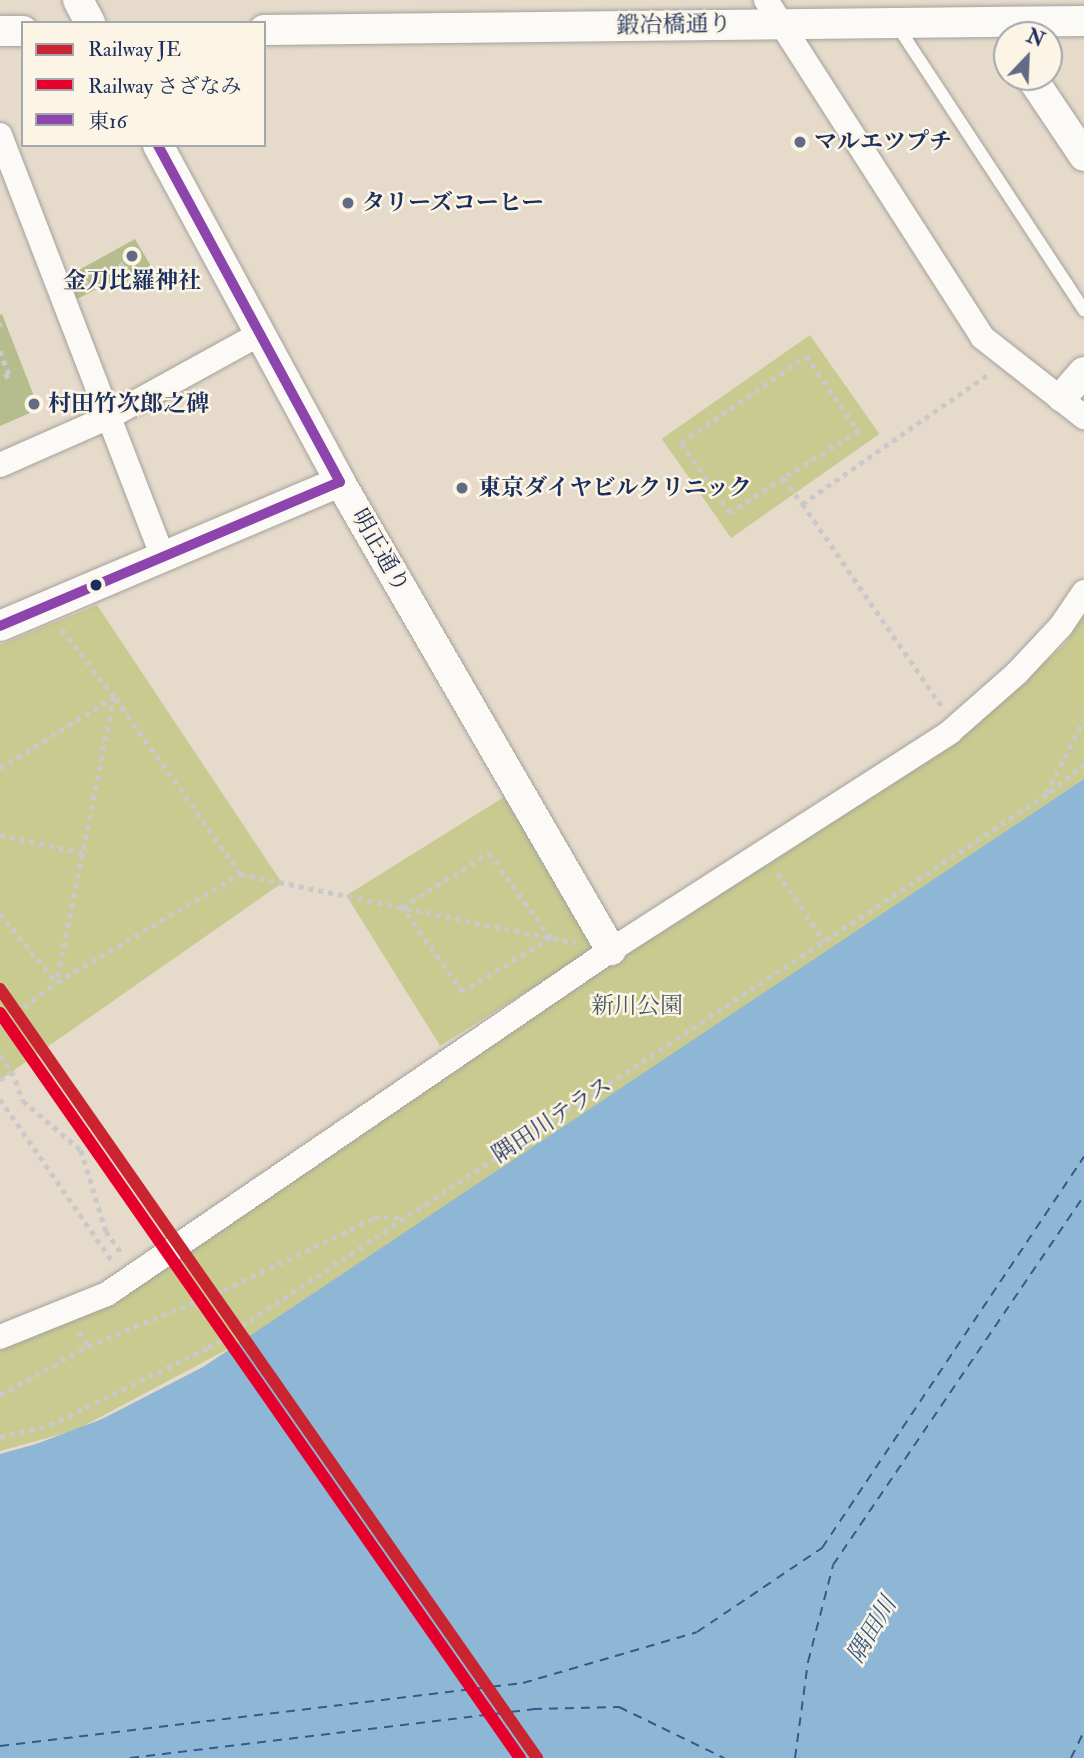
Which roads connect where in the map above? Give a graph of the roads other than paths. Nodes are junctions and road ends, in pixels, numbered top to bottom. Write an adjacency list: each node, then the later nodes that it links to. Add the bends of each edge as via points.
1 (78, 0): 3 (street)
2 (773, 12): 5 (street, 鍛冶橋通り); 7 (street, 鍛冶橋通り); 19 (street, via 982,337)
3 (89, 21)
4 (1084, 21): 6 (street, 鍛冶橋通り)
5 (895, 24): 10 (street, 鍛冶橋通り); 16 (lane)
6 (1063, 24)
7 (266, 30)
8 (0, 31): 9 (street)
9 (21, 31)
10 (993, 31)
11 (1040, 91): 14 (street)
12 (0, 135): 15 (street)
13 (159, 147): 17 (street, 明正通り)
14 (1084, 156)
15 (6, 172): 20 (street)
16 (1084, 310)
17 (261, 333): 20 (street); 23 (street, 明正通り)
18 (1084, 372): 19 (street)
19 (1062, 397): 21 (street)
20 (110, 417): 22 (street); 24 (street)
21 (1084, 417)
22 (0, 465)
23 (340, 482): 24 (street); 27 (street, 明正通り)
24 (162, 555): 26 (street)
25 (1084, 592): 27 (street, via 1061,626 1017,673 956,728)
26 (0, 626)
27 (611, 950): 28 (street, via 107,1294)
28 (0, 1337)

